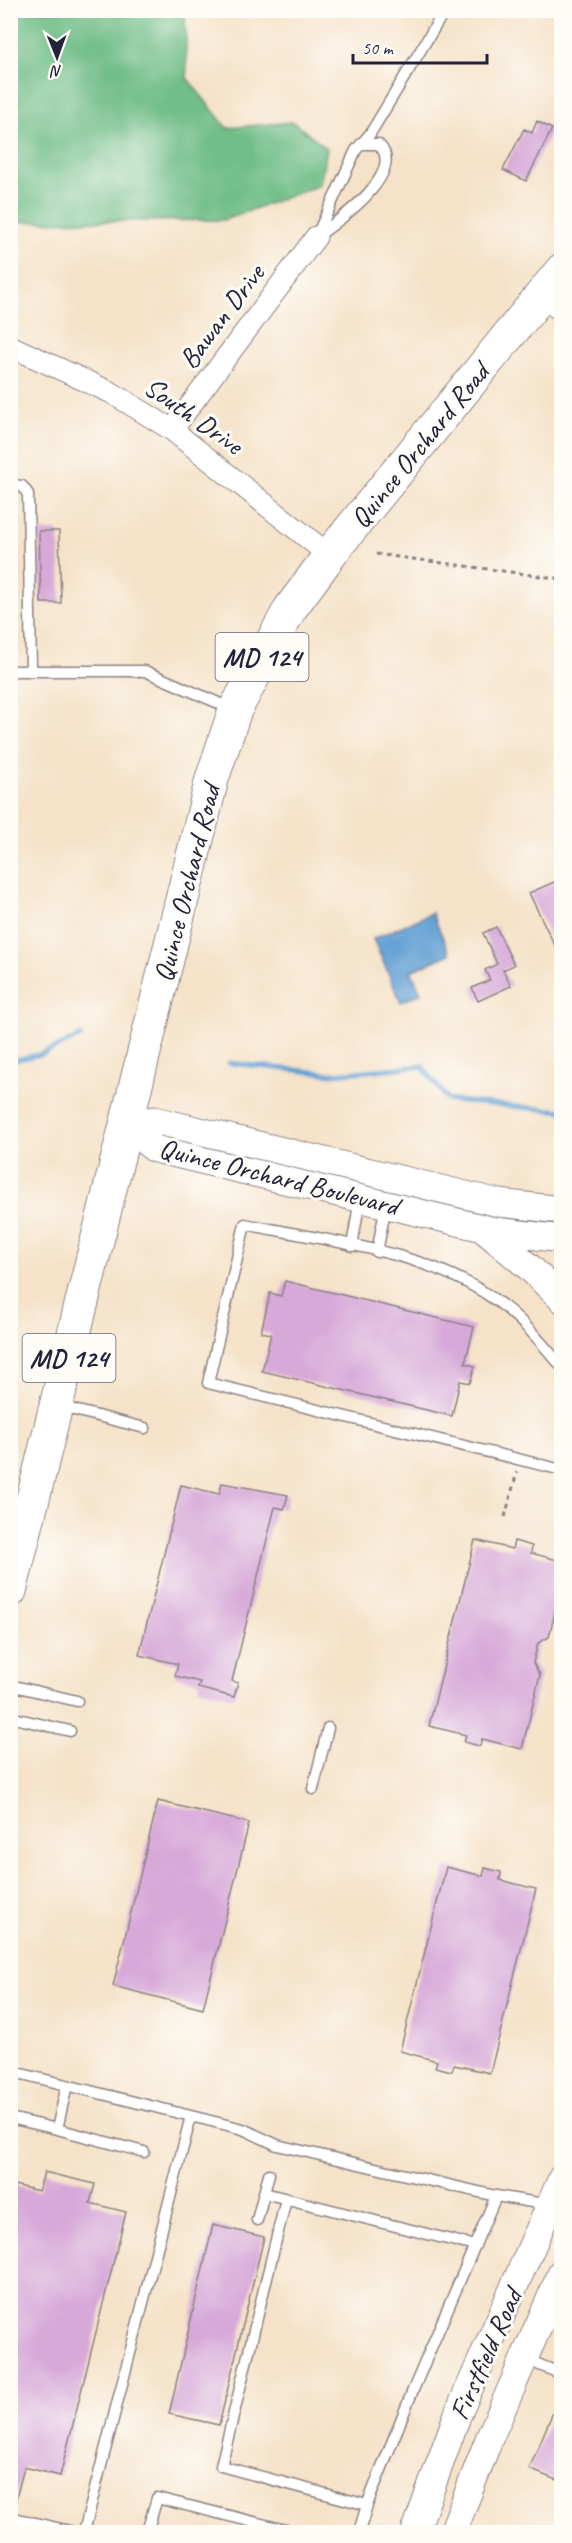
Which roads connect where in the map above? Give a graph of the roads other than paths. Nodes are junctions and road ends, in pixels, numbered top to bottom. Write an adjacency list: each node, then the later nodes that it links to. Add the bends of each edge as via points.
1 (445, 10): 2 (lane)
2 (361, 144): 3 (lane); 3 (lane, via 378,144 384,150 385,170 360,202)
3 (316, 237): 7 (street, Bawan Drive)
4 (561, 270): 5 (main road, Quince Orchard Road / MD 124)
5 (551, 304): 9 (main road, Quince Orchard Road / MD 124)
6 (10, 346): 7 (street, South Drive, via 112,393)
7 (172, 430): 9 (street, South Drive)
8 (10, 485): 10 (lane, via 22,486 28,494)
9 (329, 555): 12 (main road, Quince Orchard Road / MD 124, via 290,609)
10 (31, 671): 11 (lane); 12 (lane, via 145,670)
11 (10, 672)
12 (235, 710): 13 (main road, Quince Orchard Road / MD 124, via 212,779)
13 (124, 1125): 14 (street, Quince Orchard Boulevard, via 155,1149); 22 (main road, Quince Orchard Road / MD 124)
14 (375, 1186): 15 (street, Quince Orchard Boulevard); 16 (street, Quince Orchard Boulevard); 18 (lane); 19 (lane)
15 (561, 1210)
16 (481, 1227): 17 (street, Quince Orchard Boulevard); 20 (street)
17 (561, 1239)
18 (352, 1246): 19 (lane); 24 (lane, via 245,1224 208,1383)
19 (377, 1252): 21 (lane, via 444,1271 493,1298 521,1321)
20 (561, 1299)
21 (561, 1367)
22 (57, 1406): 23 (lane); 25 (main road, Quince Orchard Road / MD 124)
23 (145, 1428)
24 (561, 1470)
25 (10, 1591)
26 (10, 1685): 27 (lane)
27 (77, 1701)
28 (10, 1717): 30 (lane)
29 (328, 1728): 31 (lane)
30 (70, 1731)
31 (313, 1789)
32 (10, 2071): 33 (lane)
33 (67, 2085): 34 (lane); 36 (lane)
34 (191, 2116): 41 (lane, via 243,2129 277,2145); 52 (lane)
35 (10, 2118): 36 (lane)
36 (57, 2129): 37 (lane)
37 (144, 2152)
38 (269, 2175): 40 (lane)
39 (561, 2178): 43 (street, Firstfield Road)
40 (264, 2193): 42 (lane); 44 (lane)
41 (496, 2196): 43 (lane); 45 (lane)
42 (286, 2199): 45 (lane); 49 (lane, via 221,2466)
43 (556, 2208): 56 (street, Firstfield Road, via 457,2416)
44 (257, 2220)
45 (475, 2246): 49 (lane)
46 (561, 2272): 47 (street, Firstfield Road)
47 (525, 2358): 48 (lane); 57 (street, Firstfield Road)
48 (561, 2374)
49 (367, 2505): 55 (lane)
50 (10, 2517): 51 (lane)
51 (74, 2532)
52 (84, 2532)
53 (147, 2532): 54 (lane, via 157,2498)
54 (294, 2532)
55 (359, 2532)
56 (416, 2532)
57 (453, 2532)

